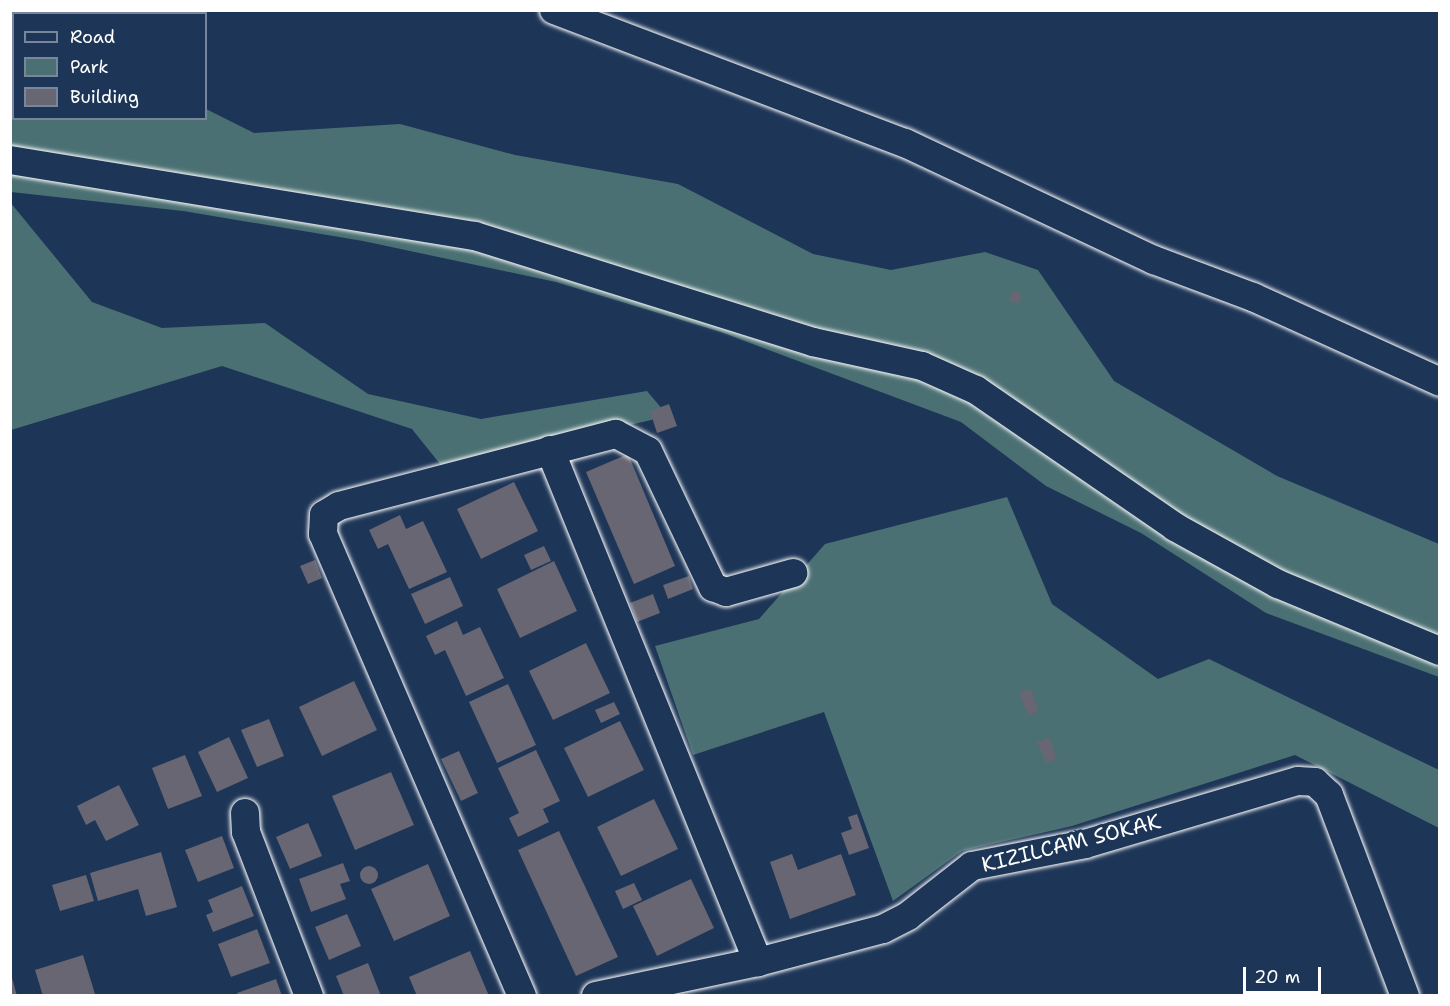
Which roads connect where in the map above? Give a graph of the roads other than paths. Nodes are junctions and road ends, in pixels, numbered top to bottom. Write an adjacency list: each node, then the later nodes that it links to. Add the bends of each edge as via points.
1 (554, 10): 3 (street, via 905,143 1154,260 1253,297)
2 (10, 160): 6 (street, via 475,236 813,342 922,366 976,390 1206,544 1278,584)
3 (1440, 382)
4 (550, 450): 5 (street, via 616,434 648,451 714,587 726,592); 8 (street); 10 (street, via 324,515 323,534)
5 (793, 573)
6 (1440, 651)
7 (245, 813): 9 (street, via 246,832)
8 (758, 962): 11 (street); 12 (street, via 883,929 908,916 972,866 1085,844 1298,781 1315,782 1329,795)
9 (309, 996)
10 (522, 996)
11 (596, 996)
12 (1405, 996)

